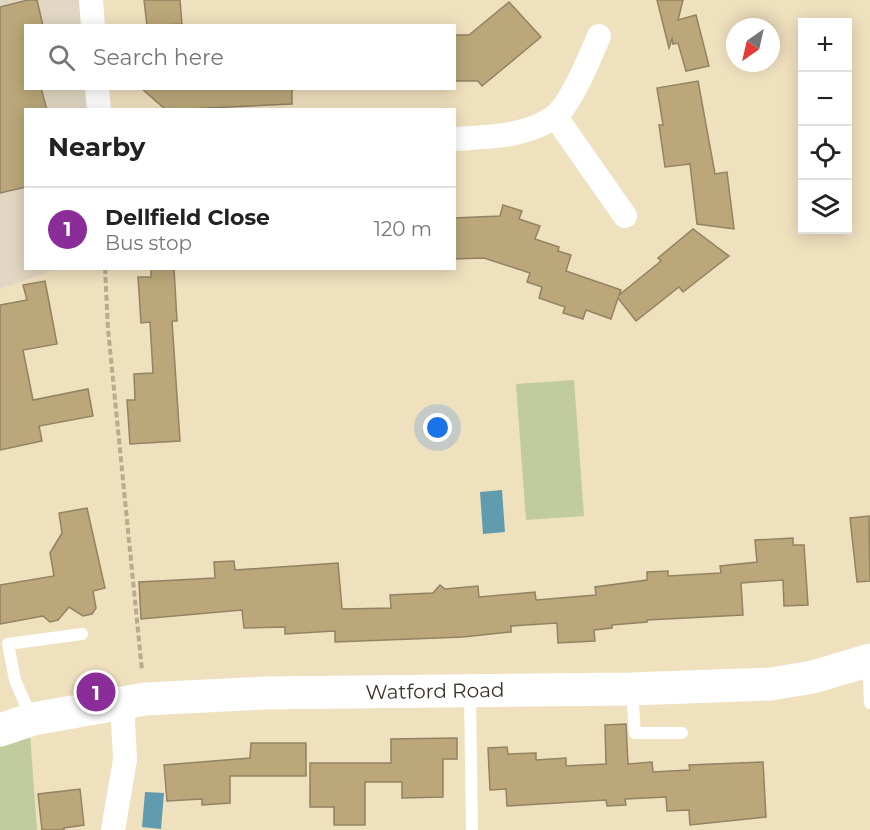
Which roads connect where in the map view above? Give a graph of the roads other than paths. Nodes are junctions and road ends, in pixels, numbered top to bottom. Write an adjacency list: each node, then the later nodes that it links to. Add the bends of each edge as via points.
1 (91, 0): 2 (street)
2 (93, 24)
3 (599, 36): 6 (street, via 577,85)
4 (97, 90): 5 (street)
5 (99, 108)
6 (555, 117): 7 (street, via 498,136); 8 (street)
7 (456, 139)
8 (625, 216)
9 (82, 634): 15 (lane, via 8,644 15,680)
10 (869, 660): 11 (main road, Watford Road, via 813,677 771,684); 14 (lane)
11 (631, 689): 12 (main road, Watford Road); 17 (lane, via 635,733)
12 (470, 690): 13 (main road, Watford Road, via 264,693); 19 (lane)
13 (133, 700): 15 (main road, Watford Road); 18 (street)
14 (870, 703)
15 (33, 719): 16 (main road, Watford Road)
16 (0, 730)
17 (682, 733)
18 (113, 830)
19 (472, 830)

